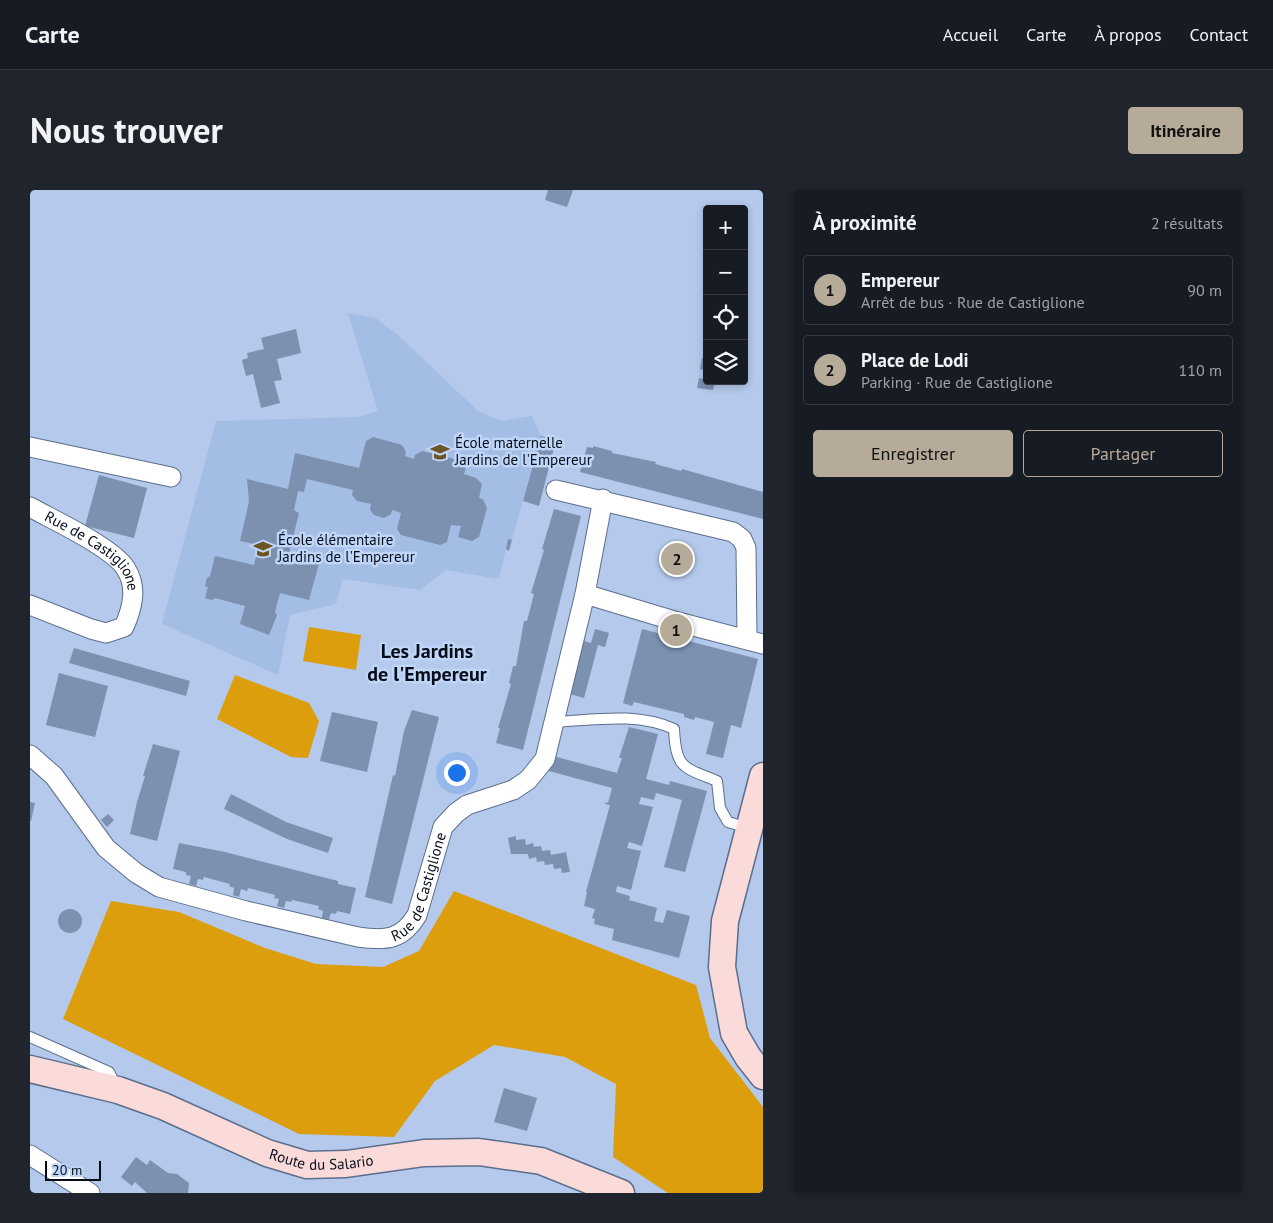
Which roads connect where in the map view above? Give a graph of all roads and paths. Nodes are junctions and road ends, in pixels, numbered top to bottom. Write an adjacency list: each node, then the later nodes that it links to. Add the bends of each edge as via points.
1 (30, 447): 2 (street)
2 (171, 477)
3 (556, 490): 4 (street)
4 (603, 499): 6 (street, Rue de Castiglione); 8 (street, via 733,532 742,539 746,548)
5 (30, 507): 7 (street, Rue de Castiglione, via 105,550 126,568 133,590 132,610 124,627 106,633)
6 (585, 594): 8 (street); 9 (street, Rue de Castiglione)
7 (30, 605)
8 (755, 641)
9 (554, 722): 10 (street, Rue de Castiglione, via 545,759 528,780 513,790 467,805 443,827 417,915 410,928 394,938 377,940 246,911 159,887 106,848 54,776); 12 (lane, via 624,718 655,721 674,729 677,756 685,769 717,781 720,808 728,822)
10 (30, 755)
11 (763, 776): 12 (main road)
12 (748, 828): 15 (main road, via 725,921 722,967 734,1033)
13 (30, 1037): 16 (lane, via 109,1072)
14 (30, 1069): 16 (main road, Route du Salario)
15 (763, 1076)
16 (118, 1090): 19 (main road, Route du Salario, via 163,1106 267,1153 307,1166 424,1153 479,1152 542,1161)
17 (30, 1155): 18 (street)
18 (90, 1193)
19 (621, 1193)

